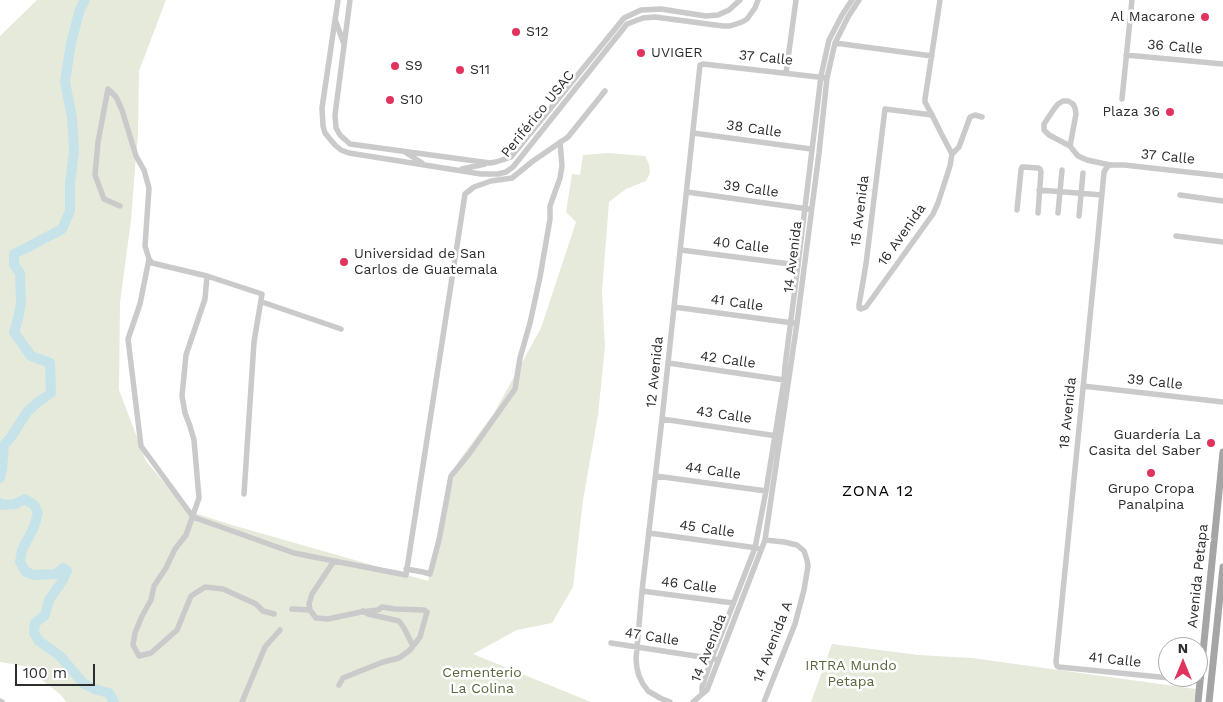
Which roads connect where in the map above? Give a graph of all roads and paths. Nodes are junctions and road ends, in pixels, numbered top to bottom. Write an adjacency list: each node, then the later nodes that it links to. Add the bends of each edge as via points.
1 (338, 0): 10 (street, Periférico USAC)
2 (350, 0): 12 (street, Periférico USAC)
3 (740, 0): 29 (street, Periférico USAC, via 718,15 661,9 641,10 624,18 511,157)
4 (758, 0): 32 (street, Periférico USAC, via 747,19 730,26 655,18 642,18 627,24 514,167 498,174)
5 (796, 0): 17 (street)
6 (852, 0): 18 (street, 14 Avenida, via 829,40)
7 (859, 0): 11 (street, 14 Avenida)
8 (940, 0): 14 (street)
9 (1132, 0): 13 (street)
10 (335, 20): 12 (street); 30 (street, Periférico USAC, via 322,108 325,133 335,145 349,153)
11 (835, 42): 14 (street); 18 (street, 14 Avenida)
12 (345, 45): 27 (street, Periférico USAC, via 335,115 338,132 350,144)
13 (1126, 55): 16 (street, 36 Calle); 20 (street)
14 (932, 56): 21 (street, via 925,102)
15 (703, 64): 17 (street, 37 Calle); 23 (street, 12 Avenida, via 699,68)
16 (1223, 64)
17 (786, 73): 18 (street, 37 Calle)
18 (824, 77): 26 (street, 14 Avenida); 44 (street, 14 Avenida, via 819,154)
19 (605, 91): 24 (street, via 568,137)
20 (1122, 99)
21 (932, 115): 28 (street); 57 (street, 15 Avenida, via 885,109 859,305)
22 (982, 116): 28 (street, 16 Avenida, via 970,117 959,147)
23 (692, 133): 26 (street, 38 Calle); 37 (street, 12 Avenida)
24 (560, 142): 77 (street, via 560,178 550,206 540,277 515,389 451,476 430,574); 77 (street, via 512,178 491,181 465,194)
25 (1070, 146): 25 (street, 37 Calle, via 1044,130 1054,108 1063,101 1076,108); 31 (street, 37 Calle, via 1078,156)
26 (812, 150): 44 (street, 14 Avenida)
27 (403, 151): 29 (street, Periférico USAC); 30 (street)
28 (952, 154): 57 (street, 16 Avenida, via 933,214)
29 (490, 162): 32 (street)
30 (425, 165): 32 (street, Periférico USAC)
31 (1110, 165): 35 (street, 37 Calle); 41 (street, 18 Avenida, via 1104,172)
32 (458, 170)
33 (1062, 170): 38 (street)
34 (1083, 172): 39 (street)
35 (1223, 176)
36 (1040, 190): 38 (street); 45 (street, via 1040,169 1022,167); 46 (street)
37 (686, 192): 44 (street, 39 Calle); 51 (street, 12 Avenida)
38 (1060, 192): 39 (street); 47 (street)
39 (1081, 194): 41 (street); 48 (street)
40 (1180, 195): 42 (street)
41 (1102, 196): 63 (street, 18 Avenida)
42 (1223, 201)
43 (120, 206): 52 (street, via 104,200 94,175 108,89 122,110 149,188 145,246)
44 (808, 209): 53 (street, 14 Avenida); 59 (street, 14 Avenida)
45 (1017, 210)
46 (1038, 213)
47 (1058, 214)
48 (1079, 216)
49 (1176, 236): 50 (street)
50 (1223, 242)
51 (681, 250): 53 (street, 40 Calle); 56 (street, 12 Avenida)
52 (149, 259): 54 (street, via 152,263); 71 (street, via 140,304 128,339 141,446)
53 (798, 265): 58 (street, 14 Avenida)
54 (207, 276): 55 (street, via 262,294); 71 (street, via 205,298 186,355 182,396 196,456 199,498)
55 (262, 302): 60 (street); 70 (street, via 254,342)
56 (674, 307): 58 (street, 41 Calle); 61 (street, 12 Avenida)
57 (866, 308)
58 (790, 322): 59 (street, 41 Calle); 62 (street, 14 Avenida)
59 (797, 323): 66 (street, 14 Avenida)
60 (341, 330)
61 (668, 364): 62 (street, 42 Calle); 65 (street, 12 Avenida)
62 (784, 380): 66 (street, 14 Avenida)
63 (1083, 386): 64 (street, 39 Calle); 91 (street, 18 Avenida)
64 (1223, 402)
65 (662, 419): 66 (street, 43 Calle); 68 (street, 12 Avenida)
66 (778, 436): 69 (street, 14 Avenida); 73 (street, 14 Avenida)
67 (1223, 452): 86 (main road, Avenida Petapa)
68 (656, 476): 69 (street, 44 Calle); 72 (street, 12 Avenida)
69 (766, 492): 74 (street, 14 Avenida)
70 (244, 494)
71 (193, 518): 75 (street, via 294,554); 84 (street, via 154,586 135,633 132,645 140,656 151,653 177,630 191,596 205,587 223,589)
72 (649, 534): 74 (street, 45 Calle); 79 (street, 12 Avenida)
73 (765, 540): 74 (street, 14 Avenida); 98 (street, 14 Avenida A, via 784,542 804,551 808,572 798,615)
74 (758, 549): 80 (street, 14 Avenida); 90 (street, 14 Avenida)
75 (334, 561): 77 (street, via 406,575); 82 (street, via 312,594)
76 (1223, 567): 78 (main road, Avenida Petapa)
77 (406, 569)
78 (1223, 574): 100 (main road, Avenida Petapa)
79 (642, 591): 80 (street, 46 Calle); 89 (street, 12 Avenida)
80 (733, 603): 90 (street, 14 Avenida)
81 (292, 609): 82 (street)
82 (310, 610): 83 (street, via 316,618 328,619)
83 (363, 611): 88 (street, via 399,621); 88 (street, via 387,607 427,612 420,637)
84 (274, 614)
85 (280, 630): 95 (street, via 264,648)
86 (1204, 637)
87 (611, 643): 89 (street, 47 Calle)
88 (413, 646): 93 (street, via 399,658 344,678)
89 (637, 647): 90 (street, 47 Calle); 96 (street, 12 Avenida, via 637,668 643,684 648,691)
90 (716, 659): 97 (street, 14 Avenida, via 707,690)
91 (1057, 666): 92 (street, 41 Calle)
92 (1158, 677)
93 (339, 684)
94 (1199, 687): 99 (main road, Avenida Petapa)
95 (242, 702)
96 (670, 702)
97 (693, 702)
98 (764, 702)
99 (1198, 702)
100 (1209, 702)

